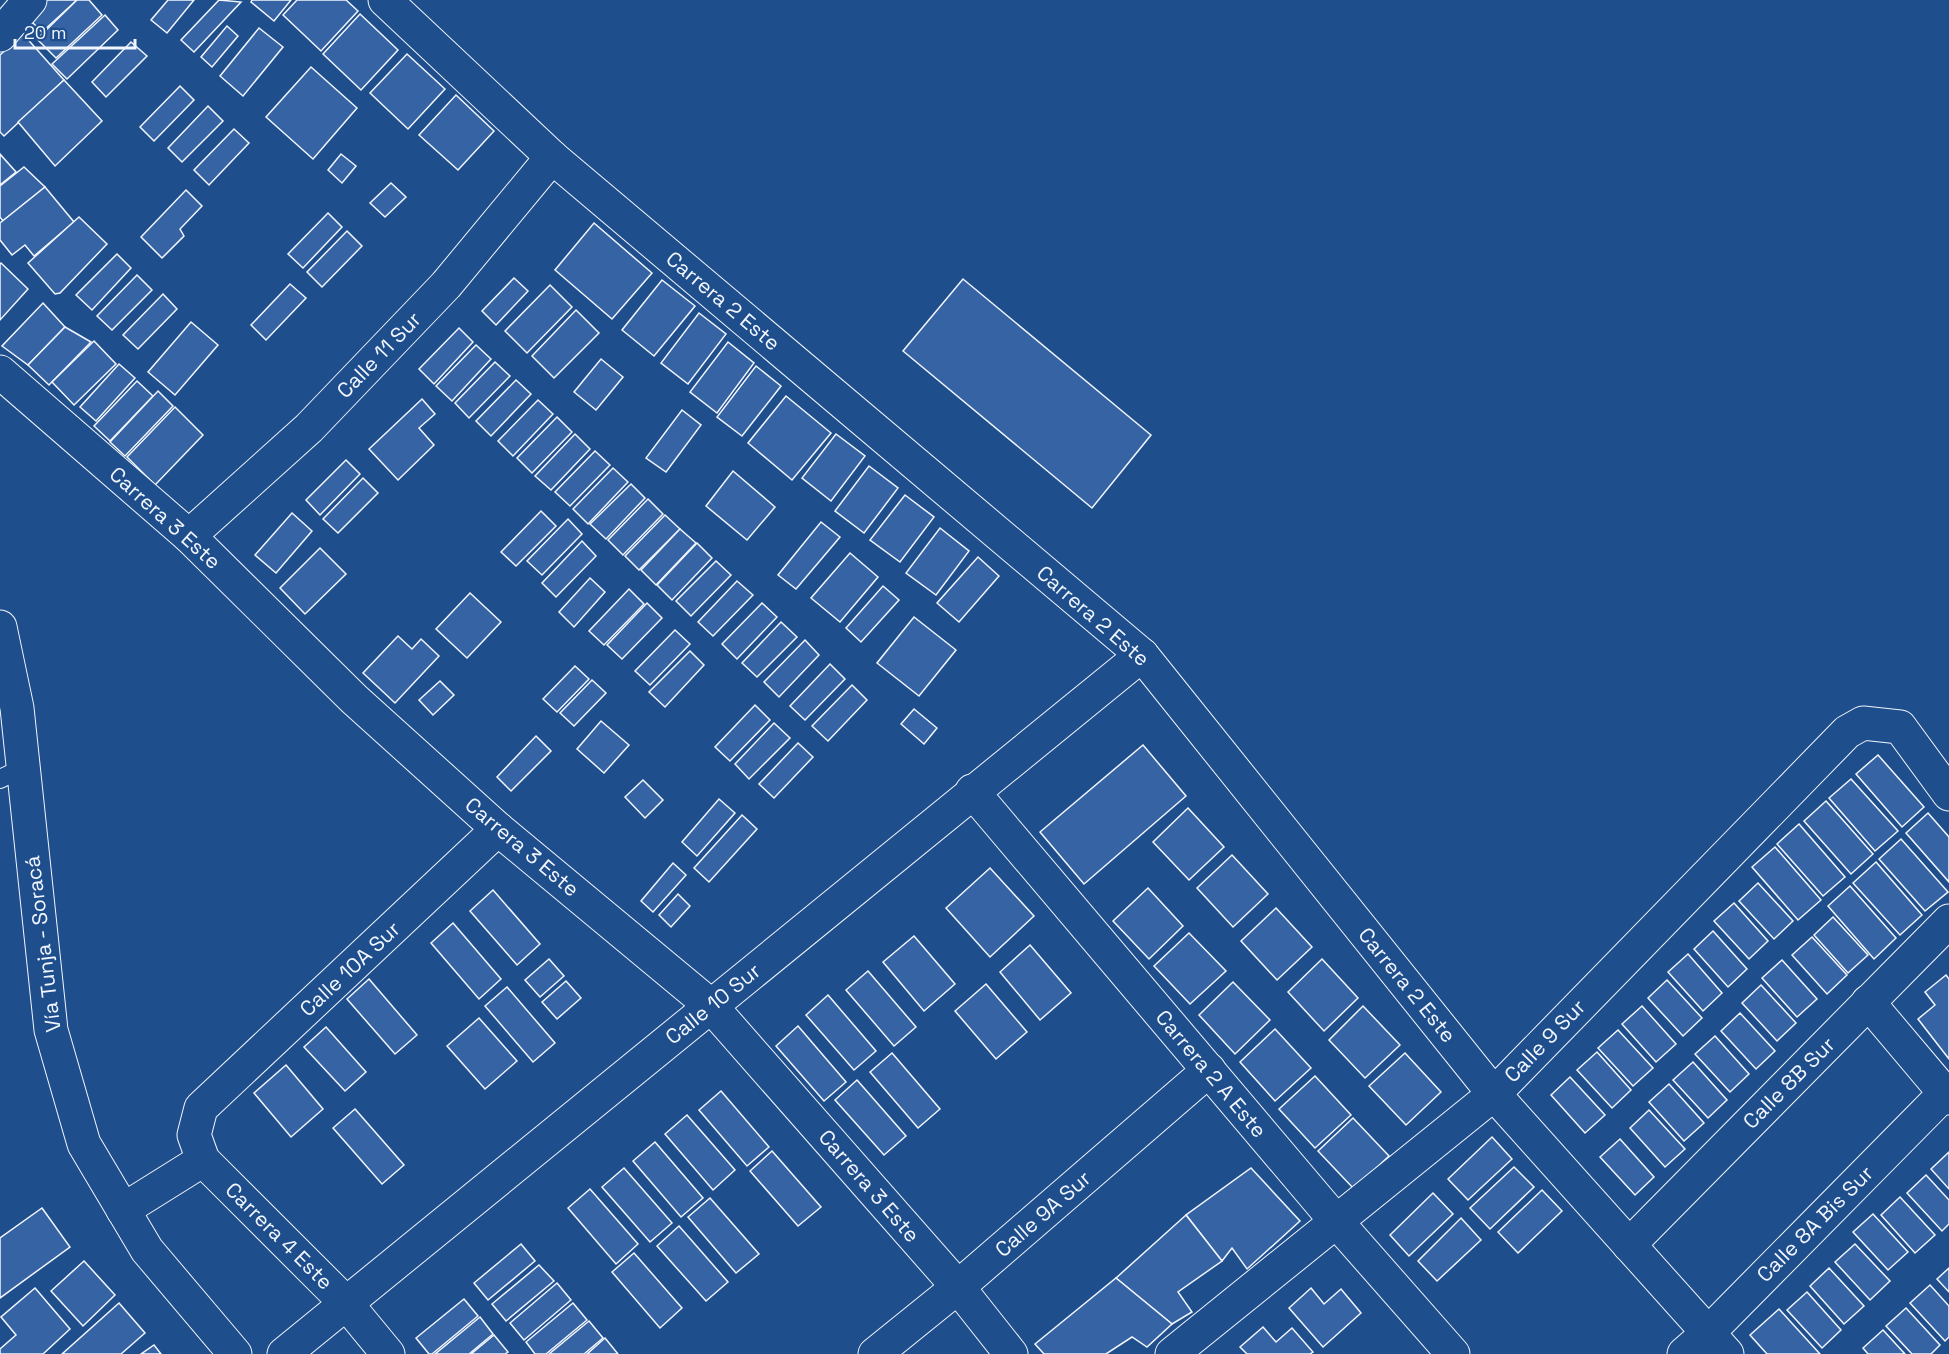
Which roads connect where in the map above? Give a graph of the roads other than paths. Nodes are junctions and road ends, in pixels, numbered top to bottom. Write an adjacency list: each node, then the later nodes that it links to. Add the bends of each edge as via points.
1 (30, 0): 3 (street)
2 (385, 0): 4 (street, Carrera 2 Este)
3 (0, 35)
4 (552, 157): 6 (street, Calle 11 Sur, via 446,285 390,344 309,428); 8 (street, Carrera 2 Este)
5 (0, 372): 6 (street, Carrera 3 Este)
6 (189, 536): 12 (street, Carrera 3 Este, via 354,699)
7 (0, 627): 9 (street, Vía Tunja - Soracá, via 17,708)
8 (1142, 655): 10 (street, Calle 10 Sur); 17 (street, Carrera 2 Este)
9 (12, 774): 21 (street, Vía Tunja - Soracá, via 51,1030 84,1144)
10 (972, 791): 15 (street, Calle 10 Sur); 16 (street, Carrera 2 A Este)
11 (1949, 794): 17 (street, Calle 9 Sur, via 1900,727 1863,723 1847,732)
12 (498, 829): 15 (street, Carrera 3 Este); 19 (street, Calle 10A Sur)
13 (1949, 921): 14 (street, Calle 8B Sur)
14 (1868, 1002): 18 (street); 23 (street, Calle 8B Sur)
15 (710, 1005): 24 (street, Carrera 3 Este); 25 (street, Calle 10 Sur)
16 (1209, 1071): 22 (street, Carrera 2 A Este); 24 (street, Calle 9A Sur)
17 (1494, 1094): 22 (street, Calle 9 Sur); 23 (street, Carrera 2 Este)
18 (1947, 1095): 26 (street, Calle 8A Bis Sur)
19 (201, 1108): 20 (street, Carrera 4 Este, via 194,1135)
20 (203, 1160): 21 (street); 25 (street, Carrera 4 Este)
21 (123, 1210): 27 (street, Vía Tunja - Soracá, via 147,1250)
22 (1336, 1221): 32 (street, Calle 9 Sur); 33 (street, Carrera 2 A Este)
23 (1629, 1245): 26 (street, Carrera 2 Este)
24 (958, 1287): 30 (street, Calle 9A Sur); 31 (street, Carrera 3 Este)
25 (346, 1303): 28 (street, Calle 10 Sur); 29 (street, Carrera 4 Este)
26 (1707, 1347)
27 (235, 1354)
28 (284, 1354)
29 (388, 1354)
30 (875, 1354)
31 (1011, 1354)
32 (1172, 1354)
33 (1453, 1354)

